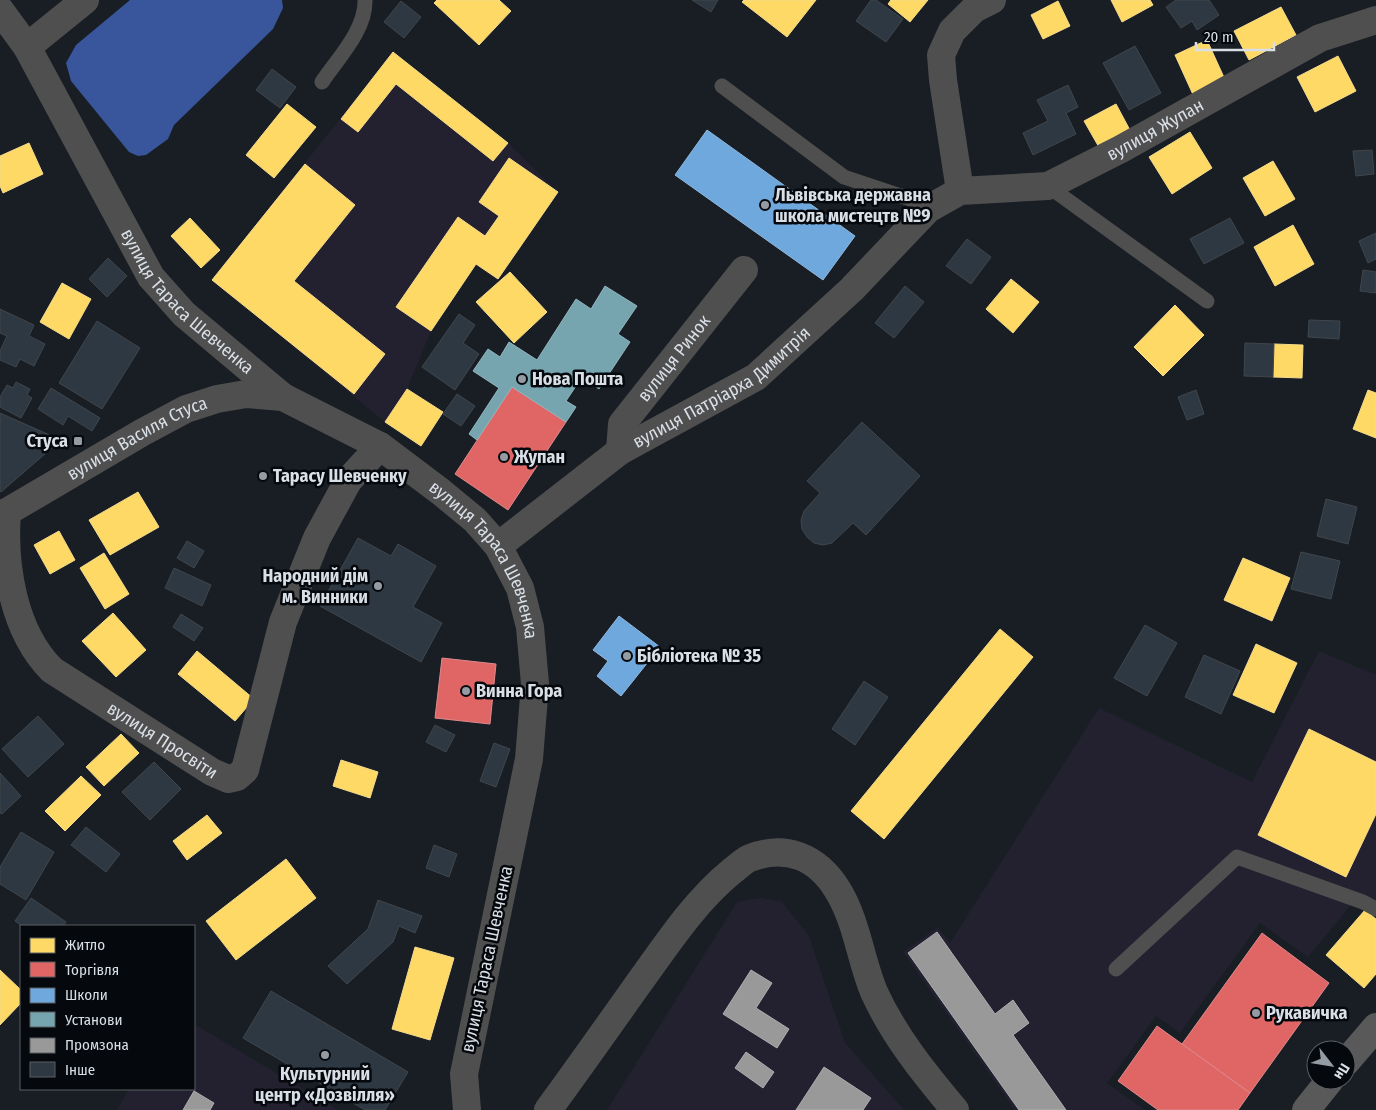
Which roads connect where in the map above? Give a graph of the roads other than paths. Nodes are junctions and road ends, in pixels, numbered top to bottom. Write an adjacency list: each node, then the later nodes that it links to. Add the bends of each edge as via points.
1 (85, 0): 6 (street)
2 (365, 0): 7 (lane, via 366,14)
3 (992, 0): 10 (street, via 974,9 952,31 941,55)
4 (0, 10): 6 (street, вулиця Тараса Шевченка)
5 (1376, 20): 9 (street, вулиця Жупан, via 1320,38)
6 (27, 47): 14 (street, вулиця Тараса Шевченка, via 151,277 184,314)
7 (322, 82)
8 (722, 86): 11 (lane, via 844,177 916,201)
9 (1048, 186): 10 (street, вулиця Жупан); 13 (lane)
10 (960, 190): 11 (street, вулиця Жупан)
11 (928, 209): 16 (street, вулиця Патріарха Димитрія, via 852,289 756,377)
12 (744, 270): 16 (street, вулиця Ринок, via 622,424)
13 (1208, 300)
14 (283, 397): 15 (street, вулиця Тараса Шевченка); 17 (street, вулиця Василя Стуса, via 246,394 186,410 135,436)
15 (380, 446): 17 (street, вулиця Просвіти, via 348,481 317,538 283,622 245,770 228,779 148,733 52,670 38,657 16,611); 18 (street, вулиця Тараса Шевченка, via 474,520)
16 (620, 451): 18 (street, вулиця Патріарха Димитрія)
17 (3, 514)
18 (498, 546): 24 (street, вулиця Тараса Шевченка, via 522,596 530,627 535,684 529,759 464,1074)
19 (1376, 909): 20 (lane, via 1237,857)
20 (1116, 969)
21 (1376, 1027): 22 (main road)
22 (1356, 1050)
23 (1322, 1090): 27 (main road)
24 (467, 1110)
25 (548, 1110): 26 (street, via 690,912 748,858 775,850 798,854 819,868 836,887 849,911 874,990 889,1023)
26 (954, 1110)
27 (1306, 1110)

